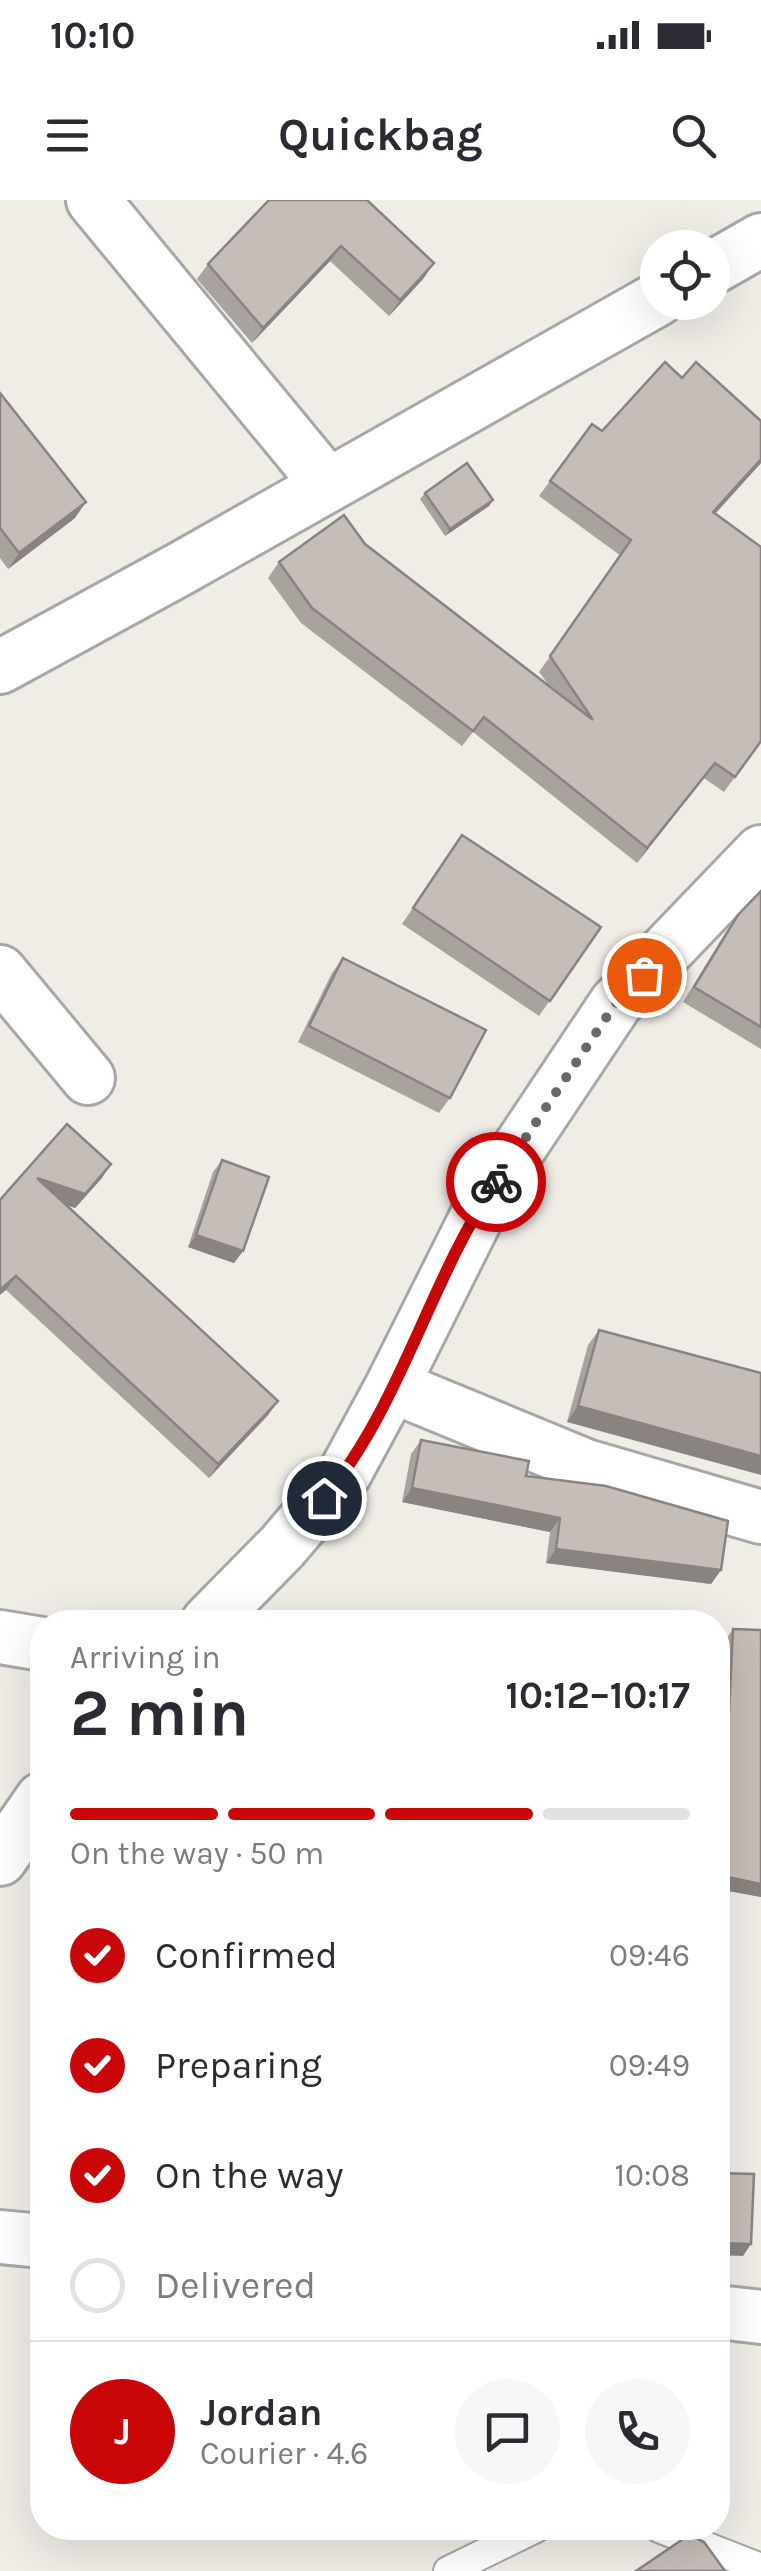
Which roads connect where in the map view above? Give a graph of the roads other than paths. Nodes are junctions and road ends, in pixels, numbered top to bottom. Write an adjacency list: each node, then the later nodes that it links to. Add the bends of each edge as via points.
1 (93, 200): 5 (street)
2 (761, 240): 3 (street)
3 (730, 258)
4 (640, 309): 5 (street)
5 (328, 485): 6 (street)
6 (0, 667)
7 (761, 852): 10 (street, via 616,1003 487,1196)
8 (0, 972): 9 (street)
9 (88, 1078)
10 (392, 1386): 11 (street, via 586,1466); 12 (street, via 344,1473)
11 (761, 1517)
12 (220, 1610)
13 (0, 1637): 14 (street)
14 (30, 1642)
15 (30, 1816): 16 (street)
16 (0, 1859)
17 (0, 2237): 18 (street)
18 (30, 2240)
19 (730, 2313): 20 (street)
20 (761, 2317)
21 (511, 2540): 24 (lane)
22 (690, 2540): 23 (lane)
23 (761, 2568)
24 (448, 2571)

